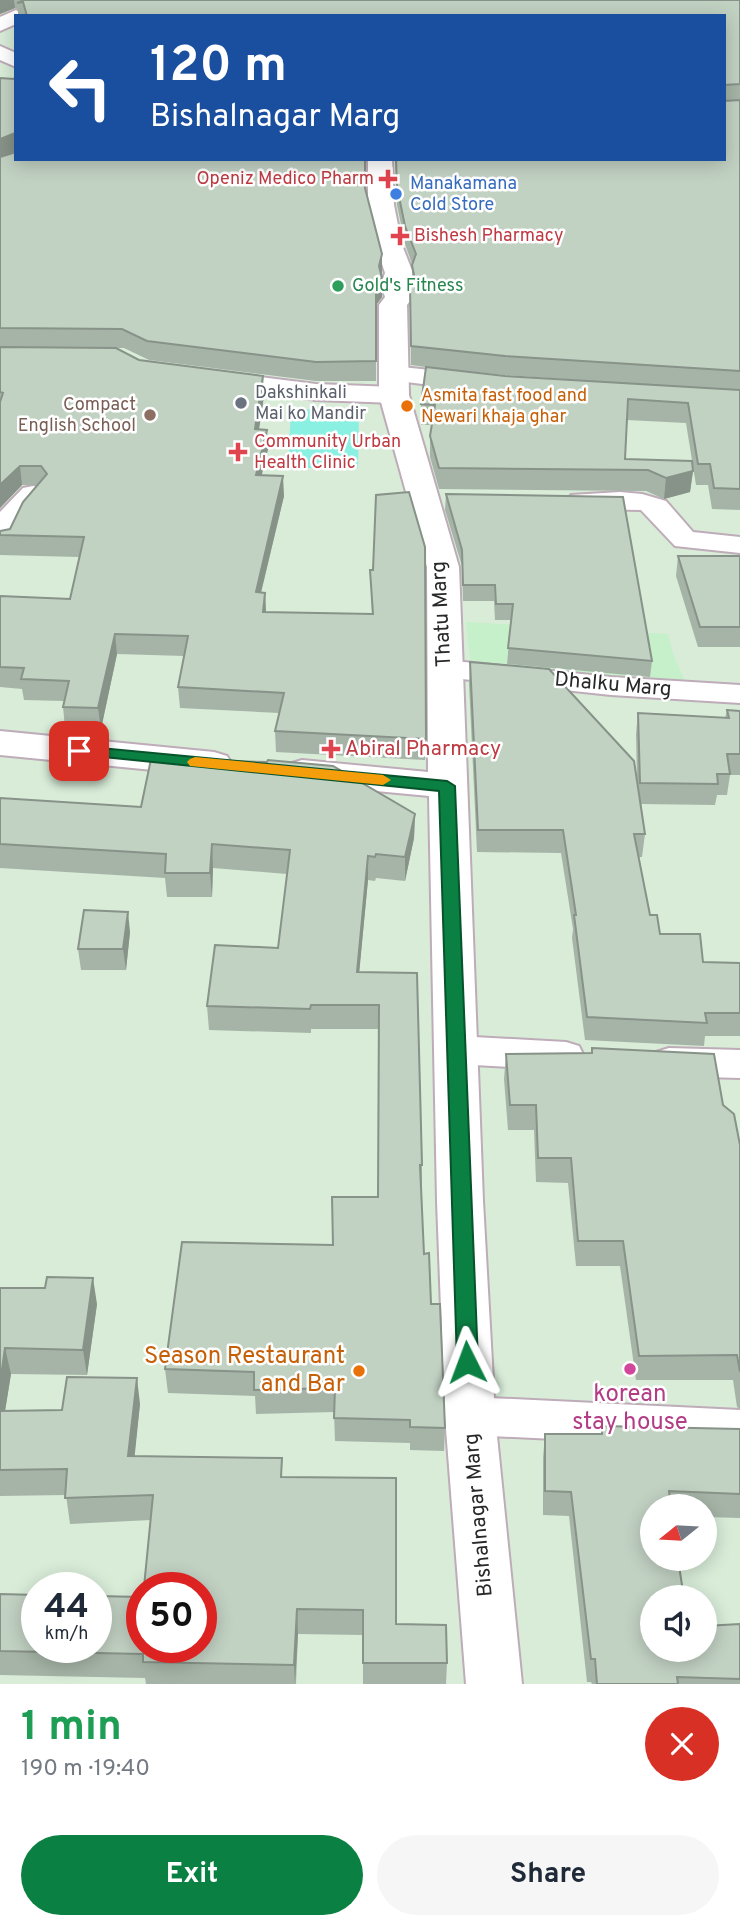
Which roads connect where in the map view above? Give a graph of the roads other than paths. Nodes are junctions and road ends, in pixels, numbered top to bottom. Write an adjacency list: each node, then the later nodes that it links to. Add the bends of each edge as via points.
1 (380, 161): 3 (main road, Thatu Marg, via 384,227 399,273 395,284 399,297 393,305)
2 (200, 377): 3 (street, via 316,392)
3 (393, 384): 4 (street); 9 (main road, Thatu Marg, via 443,568)
4 (492, 384)
5 (33, 494): 7 (street, via 10,518)
6 (561, 501): 8 (street, via 646,502 685,540)
7 (0, 542)
8 (740, 545)
9 (445, 669): 10 (street, Dhalku Marg); 12 (main road, Thatu Marg)
10 (740, 694)
11 (0, 743): 12 (main road)
12 (447, 786): 13 (main road, Bishalnagar Marg)
13 (456, 1050): 14 (street); 15 (main road, Bishalnagar Marg)
14 (740, 1064)
15 (470, 1416): 16 (street); 17 (main road, Bishalnagar Marg)
16 (740, 1429)
17 (494, 1684)

